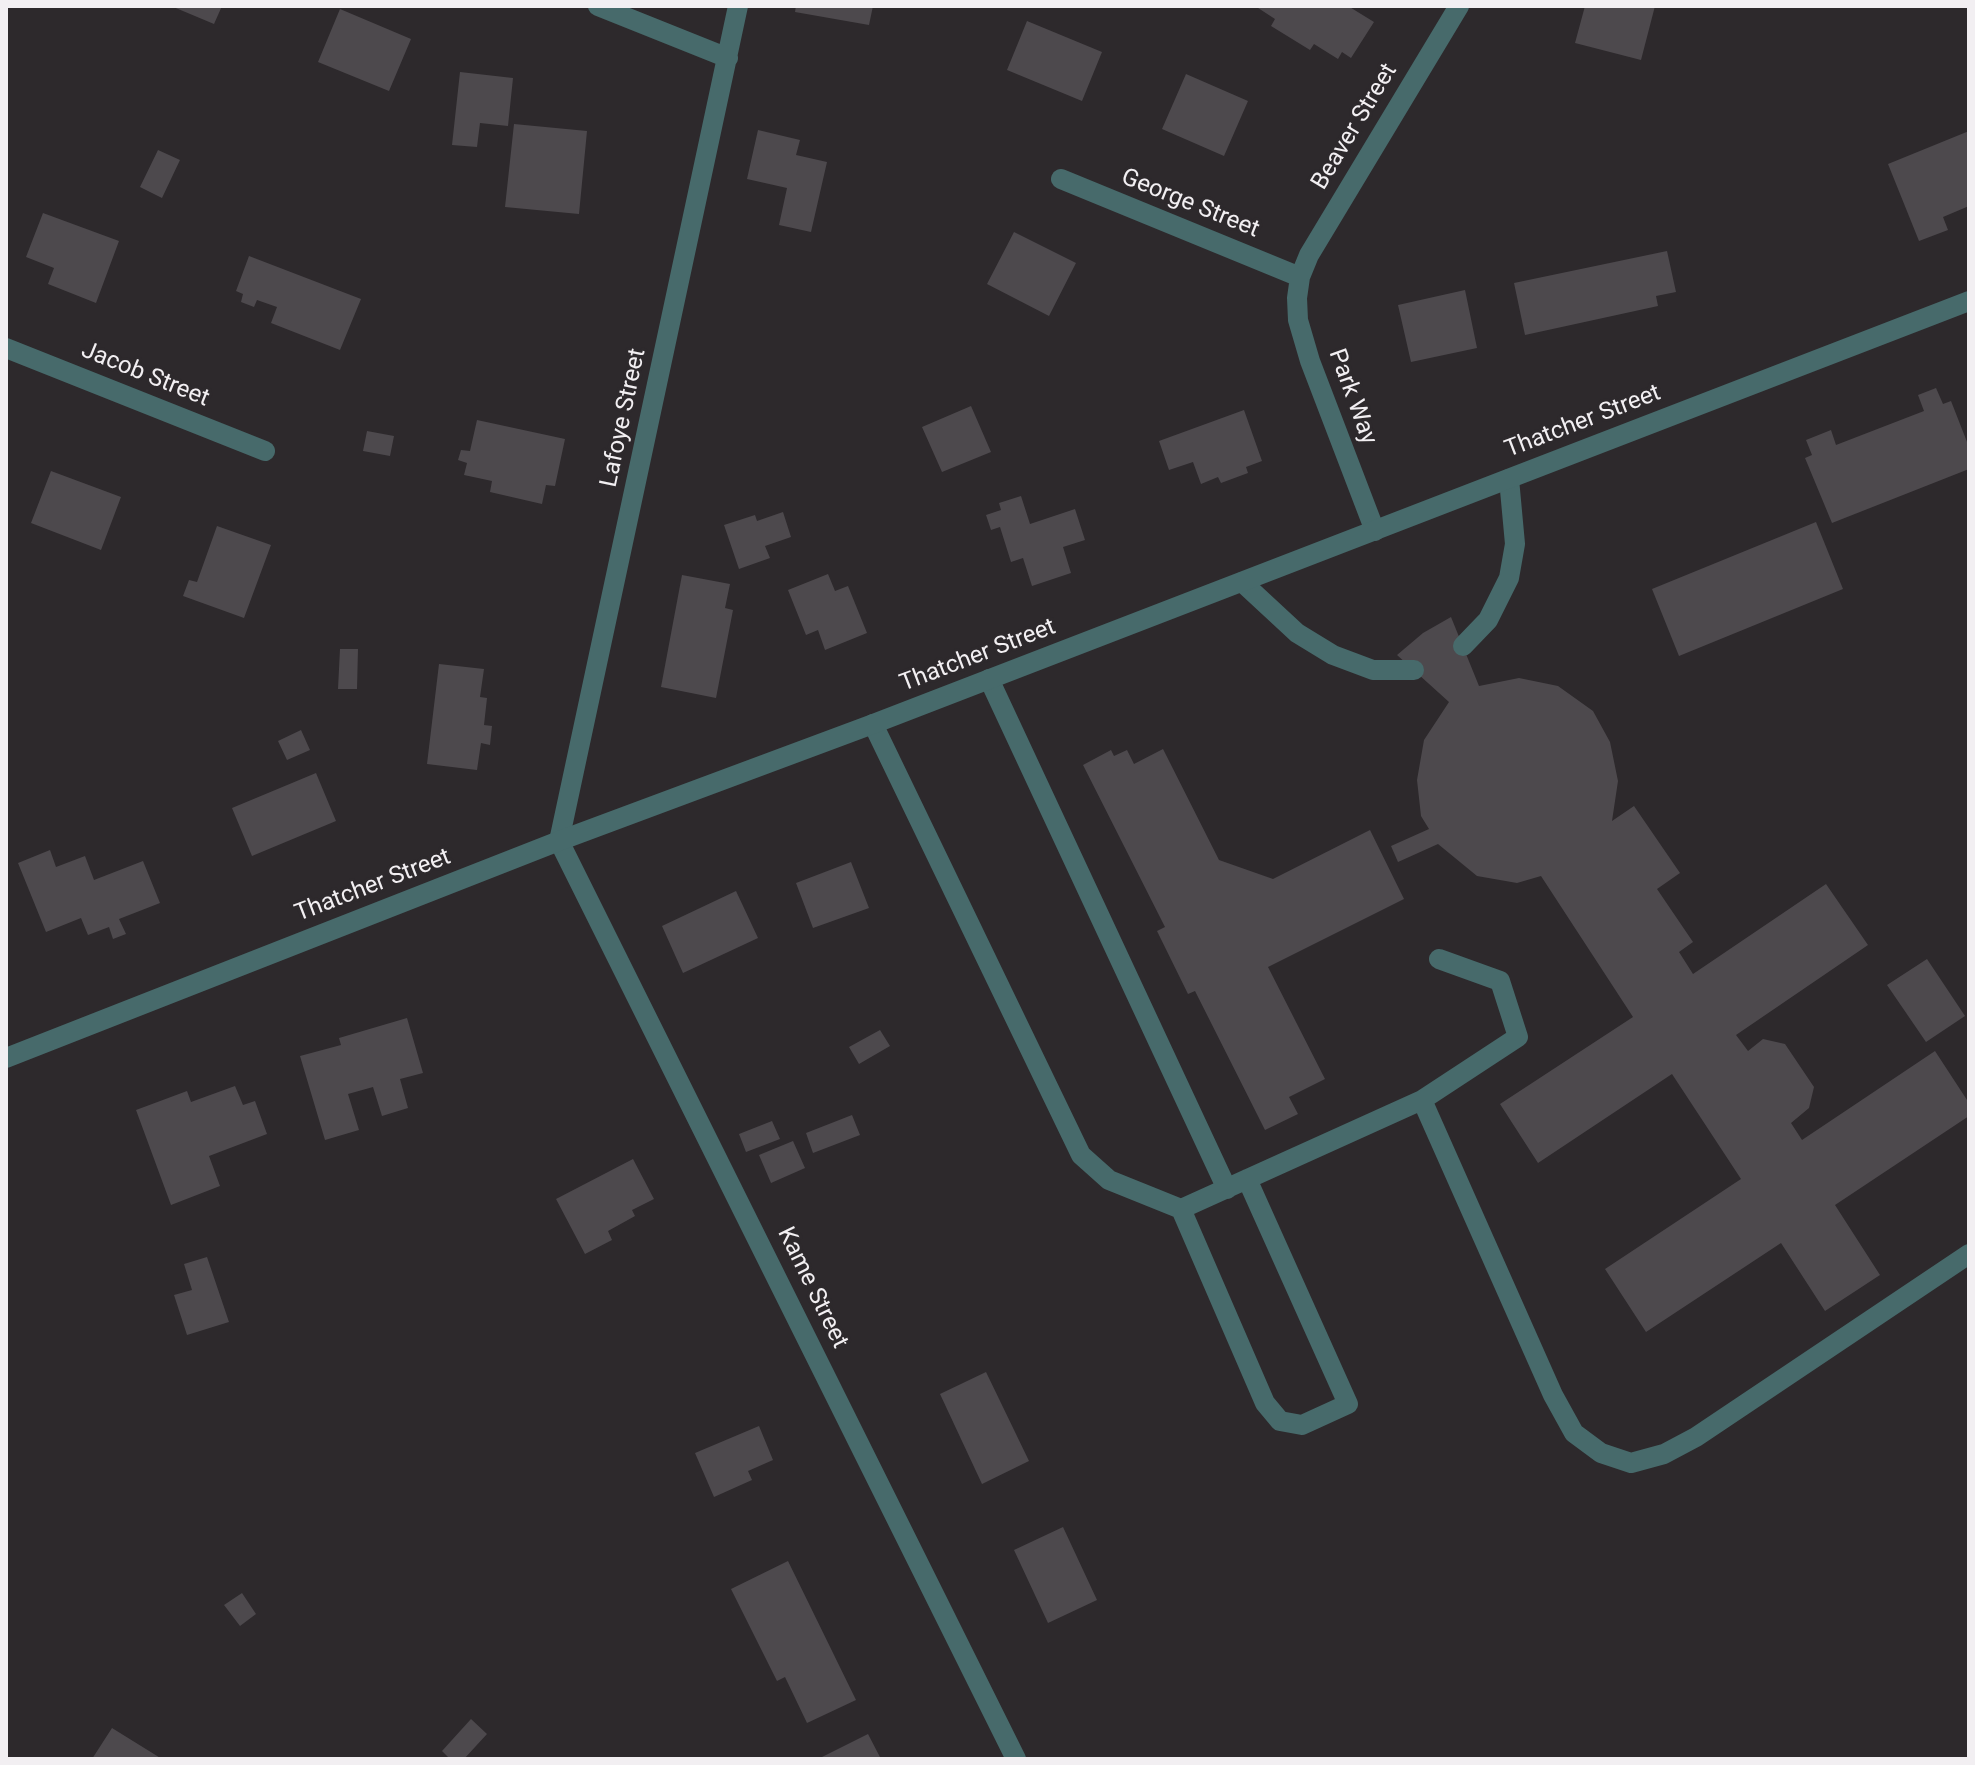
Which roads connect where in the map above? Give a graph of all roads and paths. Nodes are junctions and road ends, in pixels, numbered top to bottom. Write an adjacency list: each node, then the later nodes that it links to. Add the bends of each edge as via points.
1 (598, 6): 4 (street)
2 (738, 6): 4 (street, Lafoye Street)
3 (1459, 6): 6 (street, Beaver Street)
4 (728, 58): 17 (street, Lafoye Street)
5 (1061, 179): 6 (street, George Street)
6 (1300, 277): 11 (street, Park Way, via 1298,320 1310,361)
7 (1969, 301): 10 (street, Thatcher Street)
8 (6, 348): 9 (street, Jacob Street)
9 (265, 451)
10 (1509, 479): 11 (street, Thatcher Street); 13 (street, via 1515,544 1509,578 1488,620)
11 (1375, 531): 12 (street, Thatcher Street)
12 (1242, 582): 14 (street, via 1297,633 1333,655 1373,670); 15 (street, Thatcher Street)
13 (1463, 646)
14 (1414, 670)
15 (989, 679): 16 (street, Thatcher Street); 22 (street)
16 (873, 724): 17 (street, Thatcher Street); 23 (street, via 1081,1155 1109,1180)
17 (559, 841): 19 (street, Thatcher Street); 25 (street, Kame Street)
18 (1439, 959): 20 (street, via 1500,981 1518,1037)
19 (6, 1058)
20 (1422, 1100): 21 (street); 24 (street, via 1574,1433 1601,1453 1631,1463 1696,1437)
21 (1247, 1179): 22 (street); 23 (street, via 1348,1404 1302,1425 1280,1421 1265,1403)
22 (1227, 1189): 23 (street)
23 (1181, 1209)
24 (1969, 1254)
25 (1016, 1759)

